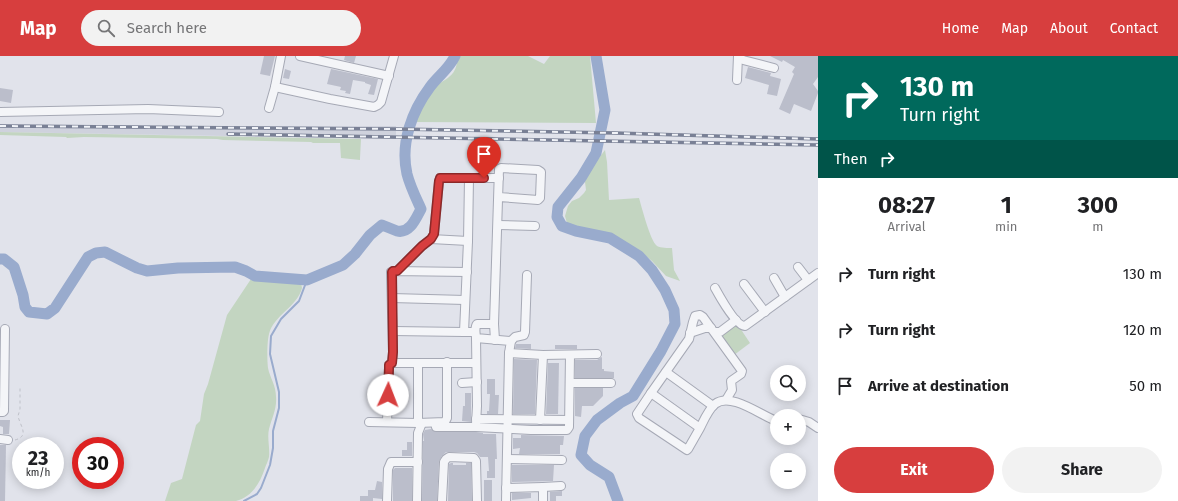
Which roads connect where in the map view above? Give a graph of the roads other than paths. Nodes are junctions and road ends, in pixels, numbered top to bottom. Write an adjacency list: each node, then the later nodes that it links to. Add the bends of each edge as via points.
1 (281, 56): 8 (street)
2 (300, 56): 6 (street)
3 (394, 56): 6 (street)
4 (739, 56): 5 (street, via 743,60); 7 (street)
5 (774, 68)
6 (389, 76): 8 (street, via 381,102 374,107)
7 (737, 80)
8 (275, 87): 9 (street)
9 (269, 108)
10 (0, 112): 11 (street, via 148,109)
11 (219, 112)
12 (469, 178): 13 (street); 17 (street, via 439,179 435,231); 18 (street)
13 (499, 178): 14 (street); 14 (street, via 501,168 538,170 541,173 538,200)
14 (498, 197): 15 (street)
15 (498, 225): 16 (street); 33 (street)
16 (535, 226)
17 (431, 239): 18 (street); 20 (street)
18 (468, 241): 21 (street)
19 (798, 267): 25 (street)
20 (397, 271): 21 (street); 29 (street, via 391,274)
21 (467, 272): 30 (street)
22 (818, 273): 25 (street)
23 (527, 275): 41 (street, via 525,334)
24 (774, 278): 28 (street)
25 (808, 280): 28 (street)
26 (744, 284): 31 (street)
27 (714, 288): 32 (street)
28 (785, 297): 31 (street)
29 (392, 298): 30 (street); 36 (street)
30 (465, 300): 37 (street)
31 (765, 312): 32 (street, via 745,326 741,326)
32 (736, 320): 35 (street, via 718,333)
33 (494, 324): 39 (street, via 477,324); 40 (street)
34 (5, 330): 58 (street, via 4,411)
35 (713, 330): 38 (street, via 705,328); 38 (street, via 703,317 698,315 695,316); 56 (street, via 742,371 731,381 732,390)
36 (393, 332): 37 (street); 48 (street)
37 (464, 332): 39 (street)
38 (690, 333): 50 (street, via 689,339)
39 (476, 335): 40 (street); 47 (street)
40 (494, 340): 41 (street)
41 (511, 341): 42 (street)
42 (509, 353): 44 (street); 61 (street)
43 (597, 354): 45 (street)
44 (543, 355): 45 (street); 62 (street)
45 (570, 355): 53 (street)
46 (447, 362): 47 (street); 49 (street); 68 (street, via 447,420 444,423)
47 (476, 362): 51 (street)
48 (392, 363): 49 (street); 66 (street, via 389,365)
49 (418, 363): 70 (street)
50 (666, 372): 55 (street); 57 (street)
51 (477, 382): 52 (street); 69 (street)
52 (462, 383)
53 (570, 383): 54 (street); 63 (street)
54 (611, 383)
55 (651, 393): 67 (street); 71 (street, via 637,416 687,450)
56 (726, 400): 57 (street); 60 (street)
57 (713, 406): 59 (street)
58 (0, 412)
59 (705, 418): 67 (street); 71 (street)
60 (770, 418)
61 (509, 420): 62 (street); 69 (street); 73 (street)
62 (540, 420): 63 (street)
63 (568, 420): 73 (street, via 567,430)
64 (806, 421): 72 (street)
65 (368, 422): 66 (street)
66 (387, 422): 70 (street)
67 (692, 422): 71 (street)
68 (435, 423): 69 (street, via 436,427); 70 (street)
69 (476, 423): 73 (street)
70 (420, 425): 76 (street)
71 (700, 428)
72 (818, 428)
73 (508, 429): 74 (street)
74 (507, 459): 75 (street); 79 (street)
75 (562, 460)
76 (418, 462): 80 (street, via 390,462); 81 (street)
77 (543, 486): 78 (street); 79 (street); 85 (street)
78 (561, 486)
79 (506, 488): 84 (street)
80 (387, 501)
81 (417, 501)
82 (442, 501): 83 (street, via 446,459 474,458)
83 (477, 501)
84 (506, 501)
85 (543, 501)

